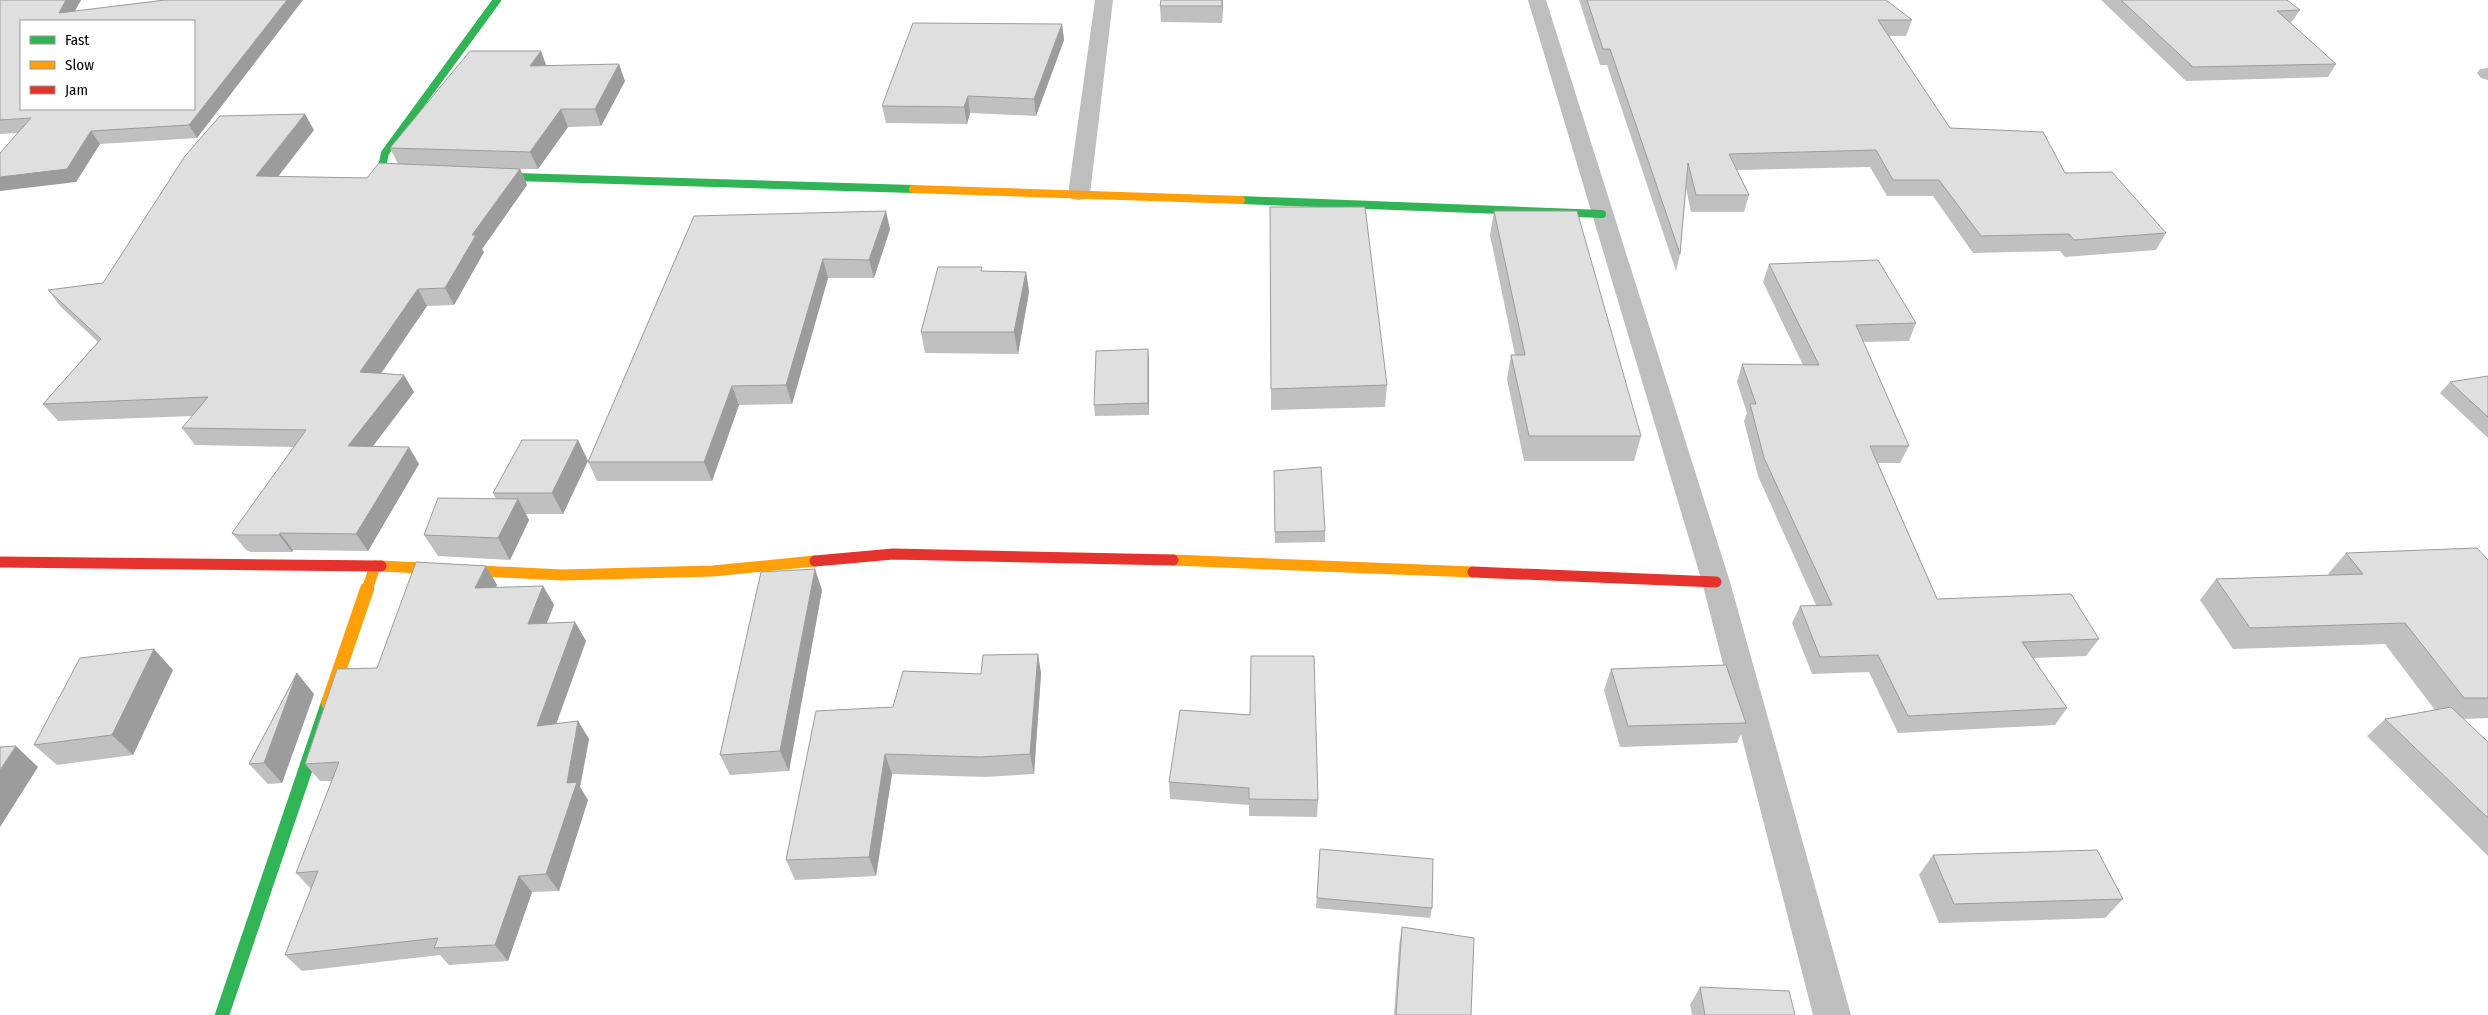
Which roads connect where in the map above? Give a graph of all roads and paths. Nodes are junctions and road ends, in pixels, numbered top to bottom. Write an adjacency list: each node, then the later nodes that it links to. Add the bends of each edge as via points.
1 (497, 0): 4 (street, via 384,153 382,167 392,173)
2 (1104, 0): 6 (street)
3 (1536, 0): 7 (street)
4 (422, 174)
5 (472, 176): 6 (street)
6 (1079, 194): 7 (street)
7 (1602, 214): 10 (street)
8 (0, 562): 9 (street)
9 (375, 566): 10 (street, via 562,576 713,570 893,554 1186,560); 11 (street)
10 (1716, 582): 12 (street)
11 (222, 1015)
12 (1832, 1015)

